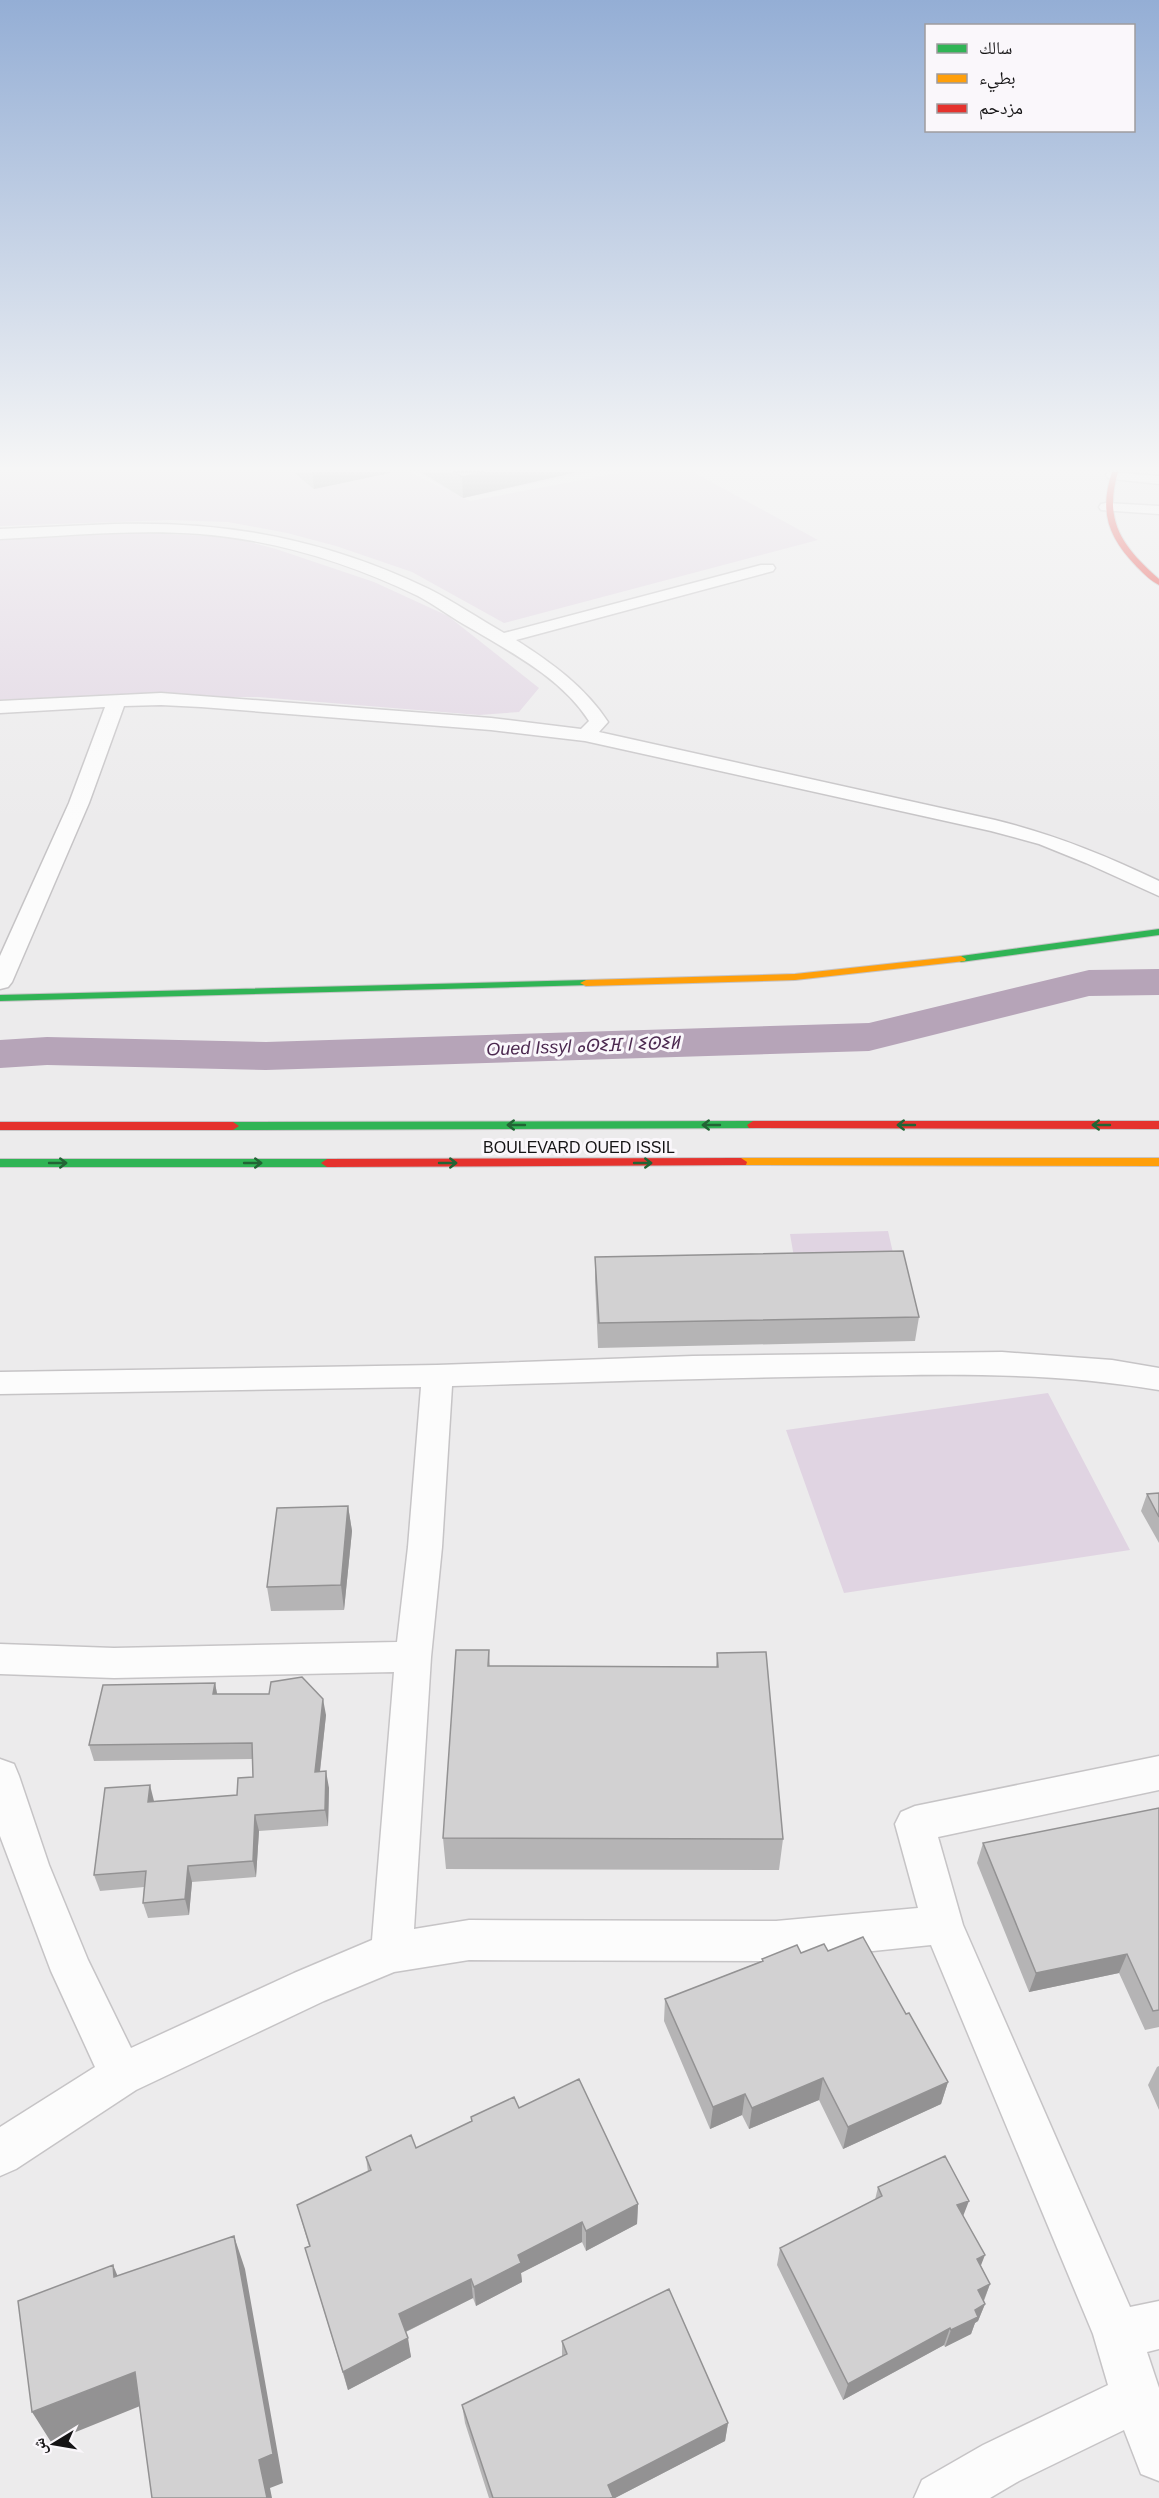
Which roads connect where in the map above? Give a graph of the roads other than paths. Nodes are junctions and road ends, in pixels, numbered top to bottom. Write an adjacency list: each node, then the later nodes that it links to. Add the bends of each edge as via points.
1 (413, 589): 3 (street)
2 (690, 589): 3 (street)
3 (502, 639): 6 (street, via 546,669 594,712 600,722)
4 (117, 701): 5 (street); 6 (street, via 249,704); 9 (street, via 79,803)
5 (0, 707)
6 (585, 735): 7 (street, via 994,825 1094,858)
7 (1159, 889)
8 (1159, 932): 10 (main road, via 907,967 795,977)
9 (0, 982)
10 (0, 998)
11 (1159, 1125): 12 (main road, BOULEVARD OUED ISSIL, one-way to 12)
12 (0, 1126)
13 (1159, 1162): 14 (main road, BOULEVARD OUED ISSIL, one-way to 13)
14 (0, 1163)
15 (437, 1376): 16 (street, via 693,1367 1002,1363 1112,1371); 17 (street); 18 (street)
16 (1159, 1379)
17 (0, 1383)
18 (413, 1657): 19 (street, via 114,1663); 23 (street)
19 (0, 1659)
20 (1159, 1773): 22 (street, via 915,1824)
21 (0, 1776): 24 (street, via 29,1865 72,1971)
22 (943, 1925): 23 (street, via 776,1941 469,1940); 26 (street)
23 (392, 1952): 24 (street)
24 (121, 2075): 25 (street)
25 (0, 2153)
26 (1138, 2329): 27 (street)
27 (1137, 2397): 28 (street); 29 (street, via 1001,2463)
28 (1159, 2456)
29 (940, 2498)

